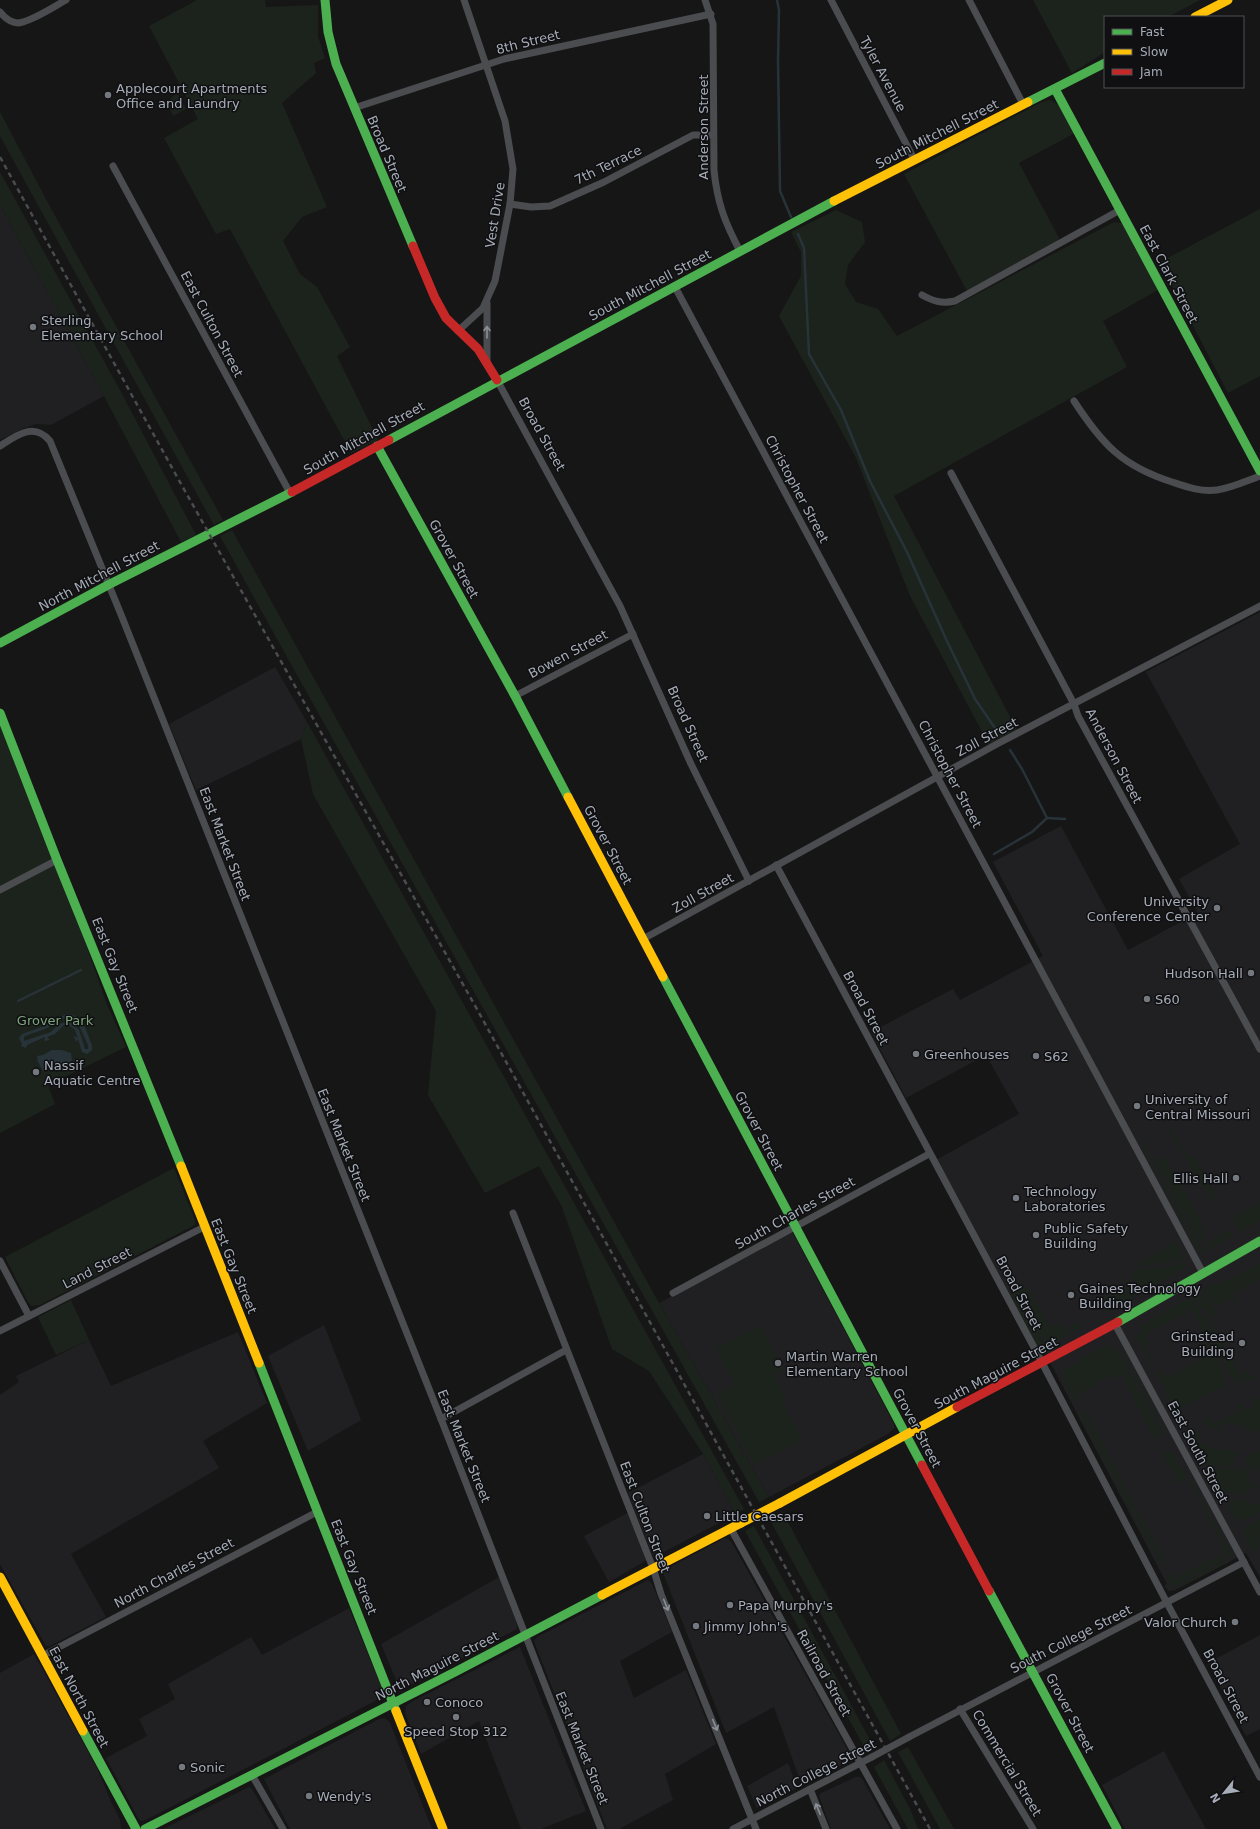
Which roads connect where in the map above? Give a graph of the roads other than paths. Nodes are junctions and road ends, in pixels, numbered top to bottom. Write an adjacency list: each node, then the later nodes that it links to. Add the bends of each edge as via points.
1 (66, 0): 8 (street, via 26,21 17,23)
2 (325, 0): 15 (street, Broad Street, via 328,32 336,64)
3 (464, 0): 12 (street, Vest Drive)
4 (705, 0): 9 (street, Anderson Street)
5 (831, 0): 17 (street, Tyler Avenue)
6 (970, 0): 14 (street)
7 (1228, 0): 10 (street)
8 (0, 12)
9 (711, 14): 12 (street, 8th Street, via 547,48); 16 (street, Anderson Street, via 715,76)
10 (1197, 16)
11 (1104, 64): 13 (street, South Mitchell Street)
12 (485, 65): 15 (street, 8th Street); 19 (street, Vest Drive, via 505,121 511,151 513,169)
13 (1055, 89): 14 (street, South Mitchell Street); 20 (street, East Clark Street)
14 (1023, 104): 17 (street, South Mitchell Street)
15 (354, 108): 25 (street, Broad Street, via 435,298 446,318)
16 (713, 135): 19 (street, 7th Terrace, via 693,135 604,182 550,206); 21 (street, Anderson Street, via 716,188 726,224)
17 (914, 159): 21 (street, South Mitchell Street)
18 (113, 166): 34 (street, East Culton Street)
19 (510, 204): 24 (street, Vest Drive, via 495,281)
20 (1120, 210): 23 (street, via 955,301 933,301); 31 (street, East Clark Street)
21 (740, 251): 22 (street, South Mitchell Street)
22 (675, 287): 27 (street, South Mitchell Street); 43 (street, Christopher Street)
23 (922, 295)
24 (487, 300): 25 (street, Vest Drive, via 483,308); 26 (street, one-way to 24)
25 (458, 331): 26 (street, Broad Street, via 478,349)
26 (487, 363): 27 (street, Broad Street)
27 (497, 380): 30 (street, South Mitchell Street); 38 (street, Broad Street)
28 (1074, 401): 33 (street, via 1112,451 1155,477 1203,491 1230,487)
29 (0, 446): 36 (street, East Market Street, via 16,435 35,430 50,441)
30 (378, 446): 34 (street, South Mitchell Street); 40 (street, Grover Street)
31 (1260, 471)
32 (951, 473): 41 (street, Anderson Street)
33 (1260, 476)
34 (290, 493): 35 (street, South Mitchell Street)
35 (210, 534): 36 (street, North Mitchell Street)
36 (108, 585): 39 (street, North Mitchell Street); 63 (street, East Market Street)
37 (1260, 606): 41 (street, Zoll Street)
38 (633, 634): 40 (street, Bowen Street); 46 (street, Broad Street, via 691,764)
39 (0, 643)
40 (515, 696): 48 (street, Grover Street)
41 (1074, 704): 43 (street, Zoll Street); 49 (street, Anderson Street, via 1078,716)
42 (0, 714): 44 (street, East Gay Street)
43 (938, 777): 45 (street, Zoll Street); 56 (street, Christopher Street)
44 (58, 860): 47 (street); 52 (street, East Gay Street, via 139,1058)
45 (776, 865): 46 (street, Zoll Street); 50 (street, Broad Street)
46 (748, 881): 48 (street, Zoll Street)
47 (0, 890)
48 (643, 939): 53 (street, Grover Street)
49 (1260, 1049)
50 (929, 1154): 53 (street, South Charles Street); 62 (street, Broad Street)
51 (513, 1213): 61 (street, East Culton Street)
52 (204, 1227): 58 (street, Land Street); 65 (street, East Gay Street)
53 (794, 1227): 57 (street, South Charles Street); 64 (street, Grover Street)
54 (1260, 1241): 56 (street, South Maguire Street)
55 (0, 1261): 58 (street)
56 (1204, 1273): 59 (street, South Maguire Street)
57 (673, 1293)
58 (29, 1316): 60 (street, Land Street)
59 (1115, 1324): 62 (street, South Maguire Street); 68 (street, East South Street)
60 (0, 1330)
61 (566, 1350): 63 (street); 69 (street, East Culton Street)
62 (1042, 1364): 64 (street, South Maguire Street); 72 (street, Broad Street)
63 (441, 1419): 73 (street, East Market Street)
64 (906, 1434): 66 (street, South Maguire Street, bridge); 75 (street, Grover Street)
65 (318, 1512): 74 (street, North Charles Street); 76 (street, East Gay Street)
66 (741, 1523): 67 (street, North Maguire Street)
67 (731, 1529): 69 (street, North Maguire Street); 79 (street, Railroad Street)
68 (1244, 1562): 71 (street, East South Street); 72 (street, South College Street)
69 (653, 1568): 73 (street, North Maguire Street); 83 (street, East Culton Street, one-way to 83, via 661,1594)
70 (0, 1578): 74 (street, East North Street)
71 (1260, 1592)
72 (1167, 1603): 75 (street, South College Street); 81 (street, Broad Street)
73 (524, 1635): 76 (street, North Maguire Street); 88 (street, East Market Street)
74 (42, 1656): 84 (street, East North Street)
75 (1032, 1671): 77 (street, South College Street); 94 (street, Grover Street)
76 (394, 1703): 80 (street, North Maguire Street); 87 (street, East Gay Street)
77 (960, 1709): 78 (street, South College Street); 93 (street, Commercial Street)
78 (909, 1737): 79 (street, North College Street, bridge)
79 (860, 1763): 82 (street, North College Street); 92 (street, Railroad Street)
80 (252, 1775): 85 (street, North Maguire Street); 86 (street)
81 (1260, 1777)
82 (810, 1789): 83 (street, North College Street); 91 (street, one-way to 82)
83 (752, 1819): 89 (street, North College Street); 90 (street, East Culton Street)
84 (136, 1829)
85 (145, 1829)
86 (283, 1829)
87 (443, 1829)
88 (601, 1829)
89 (734, 1829)
90 (756, 1829)
91 (826, 1829)
92 (897, 1829)
93 (1033, 1829)
94 (1117, 1829)

